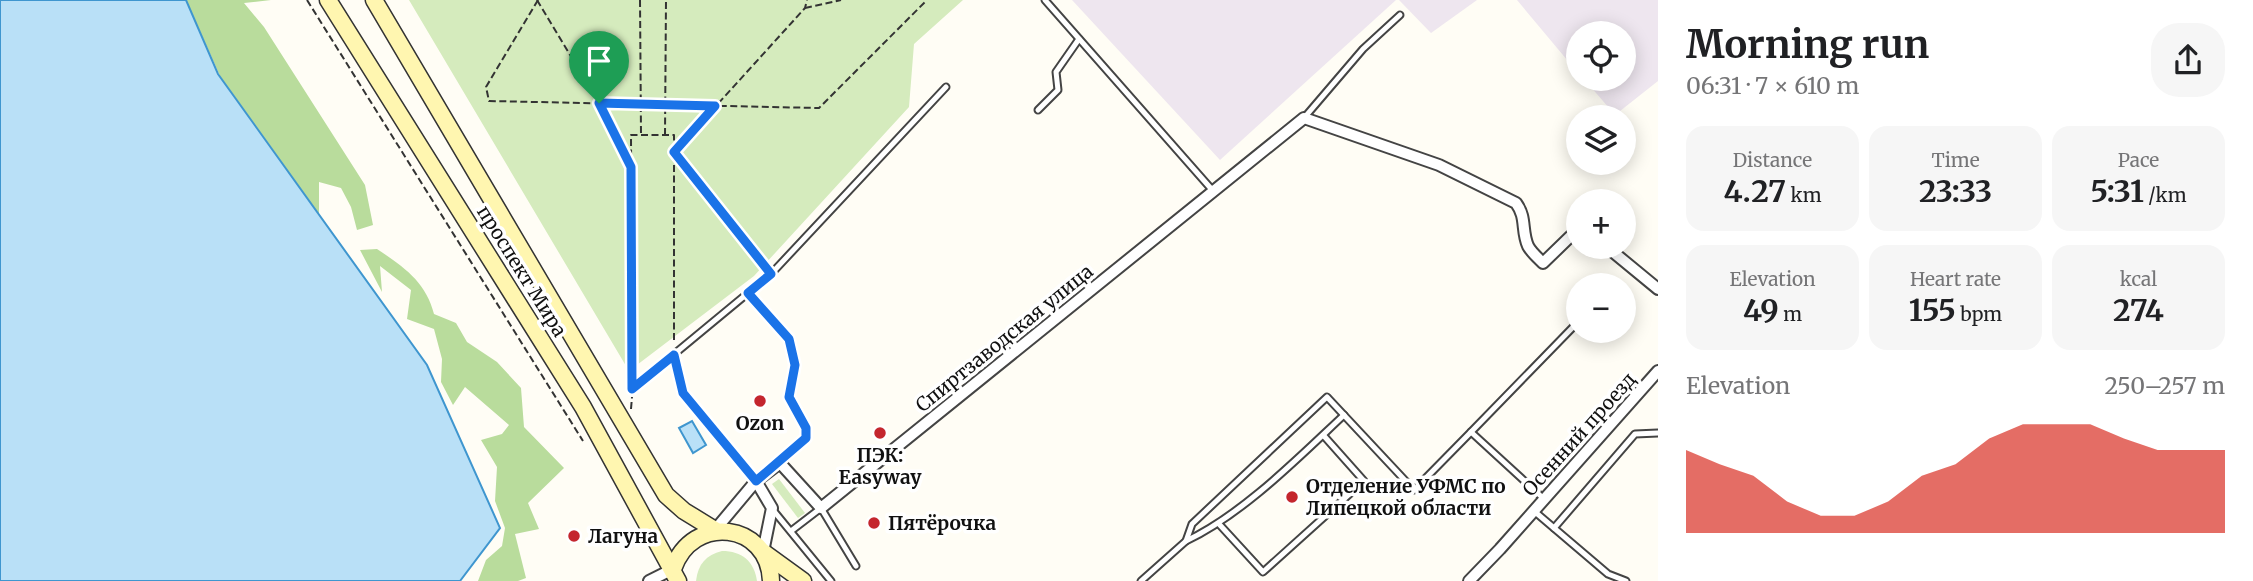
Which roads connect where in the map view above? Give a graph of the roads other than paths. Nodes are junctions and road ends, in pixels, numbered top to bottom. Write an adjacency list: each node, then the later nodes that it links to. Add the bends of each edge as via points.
1 (328, 0): 35 (main road, проспект Мира, via 583,407)
2 (374, 0): 30 (main road, проспект Мира, via 666,495)
3 (1045, 0): 5 (lane)
4 (1400, 15): 8 (lane, via 1363,49)
5 (1079, 39): 7 (lane, via 1056,72 1058,90); 9 (lane)
6 (946, 87): 13 (lane)
7 (1038, 110)
8 (1304, 118): 9 (street, Спиртзаводская улица); 10 (street, via 1438,165 1516,203 1524,214 1529,248 1543,263)
9 (1214, 192): 26 (street, Спиртзаводская улица)
10 (1566, 241)
11 (1621, 259): 12 (street)
12 (1658, 289)
13 (748, 293): 15 (lane); 22 (lane, via 789,339 795,365 789,397 806,428 806,438)
14 (1566, 334): 19 (lane)
15 (674, 355): 17 (lane); 23 (lane, via 683,393)
16 (1658, 371): 24 (street, Осенний проезд)
17 (632, 389)
18 (1344, 415): 19 (lane, via 1414,490); 21 (lane); 32 (lane, via 1327,397 1192,524)
19 (1471, 432): 24 (lane)
20 (1658, 433): 29 (lane, via 1635,434)
21 (1324, 436): 28 (lane); 28 (lane, via 1364,481 1263,572)
22 (780, 463): 23 (street); 26 (street)
23 (756, 481): 25 (street); 30 (street)
24 (1544, 499): 27 (street, Осенний проезд)
25 (772, 508): 31 (lane); 33 (street)
26 (821, 508): 31 (lane); 34 (lane)
27 (1534, 510): 29 (lane); 41 (street, Осенний проезд)
28 (1219, 524): 32 (lane)
29 (1554, 528): 42 (lane, via 1608,574)
30 (715, 530): 33 (main road, проспект Мира, via 741,536); 35 (main road, via 687,545)
31 (791, 531): 39 (lane)
32 (1186, 541): 40 (lane)
33 (763, 552): 37 (main road); 38 (main road, проспект Мира)
34 (856, 566)
35 (675, 575): 36 (street)
36 (649, 581)
37 (771, 581)
38 (803, 581)
39 (831, 581)
40 (1141, 581)
41 (1469, 581)
42 (1626, 581)

